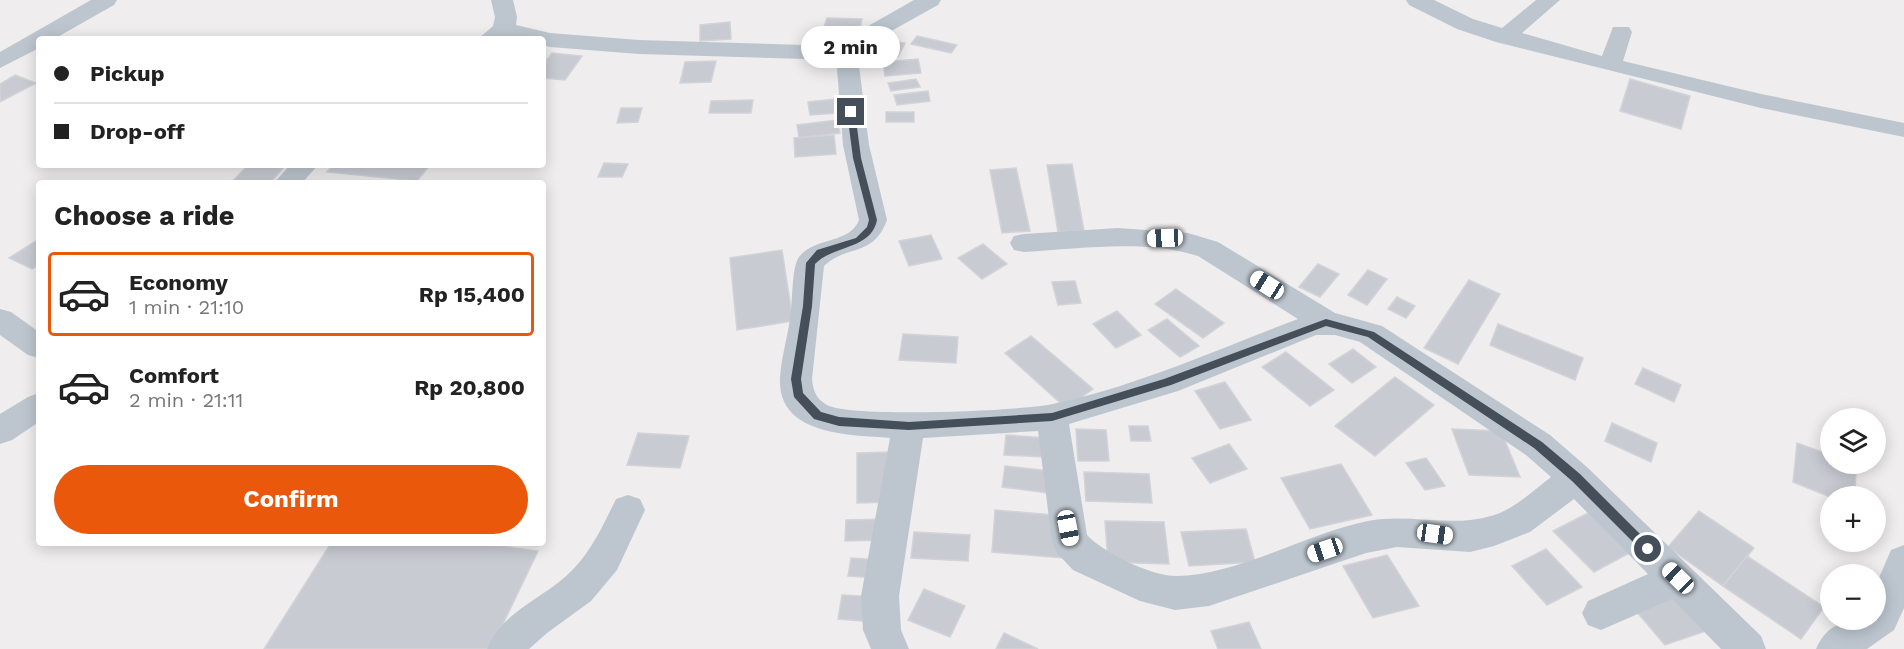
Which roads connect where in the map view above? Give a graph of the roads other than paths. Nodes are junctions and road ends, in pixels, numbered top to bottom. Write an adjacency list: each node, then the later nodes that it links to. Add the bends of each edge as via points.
1 (106, 0): 8 (street)
2 (502, 0): 7 (street, via 507,17)
3 (930, 0): 13 (street)
4 (1417, 0): 10 (street, via 1465,24)
5 (1549, 0): 10 (street)
6 (1621, 32): 15 (street)
7 (496, 34): 9 (street)
8 (43, 36)
9 (514, 36)
10 (1504, 37): 15 (street)
11 (36, 40): 14 (street)
12 (546, 40): 13 (street, via 701,51 806,52)
13 (845, 48): 25 (street, via 857,158 872,228 859,240 820,252 810,263 796,379 798,394 818,416)
14 (0, 61)
15 (1610, 65): 16 (street)
16 (1904, 130)
17 (302, 168): 18 (street)
18 (290, 180)
19 (1024, 243): 21 (street, via 1165,238 1191,242)
20 (0, 320): 22 (street)
21 (1326, 322): 24 (street, via 1167,382); 27 (street, via 1371,334 1538,445)
22 (36, 345)
23 (36, 407): 26 (street)
24 (1052, 417): 25 (street); 27 (street, via 1070,542 1076,552 1153,589 1175,593 1209,589 1366,537 1397,532 1470,536 1494,531 1518,521)
25 (909, 426): 33 (street, via 880,596 882,630)
26 (0, 431)
27 (1576, 478): 30 (street)
28 (628, 510): 32 (street, via 597,570 568,597 521,629)
29 (1904, 561): 35 (street, via 1881,618)
30 (1678, 578): 31 (street); 34 (street)
31 (1601, 613)
32 (506, 649)
33 (891, 649)
34 (1747, 649)
35 (1834, 649)

